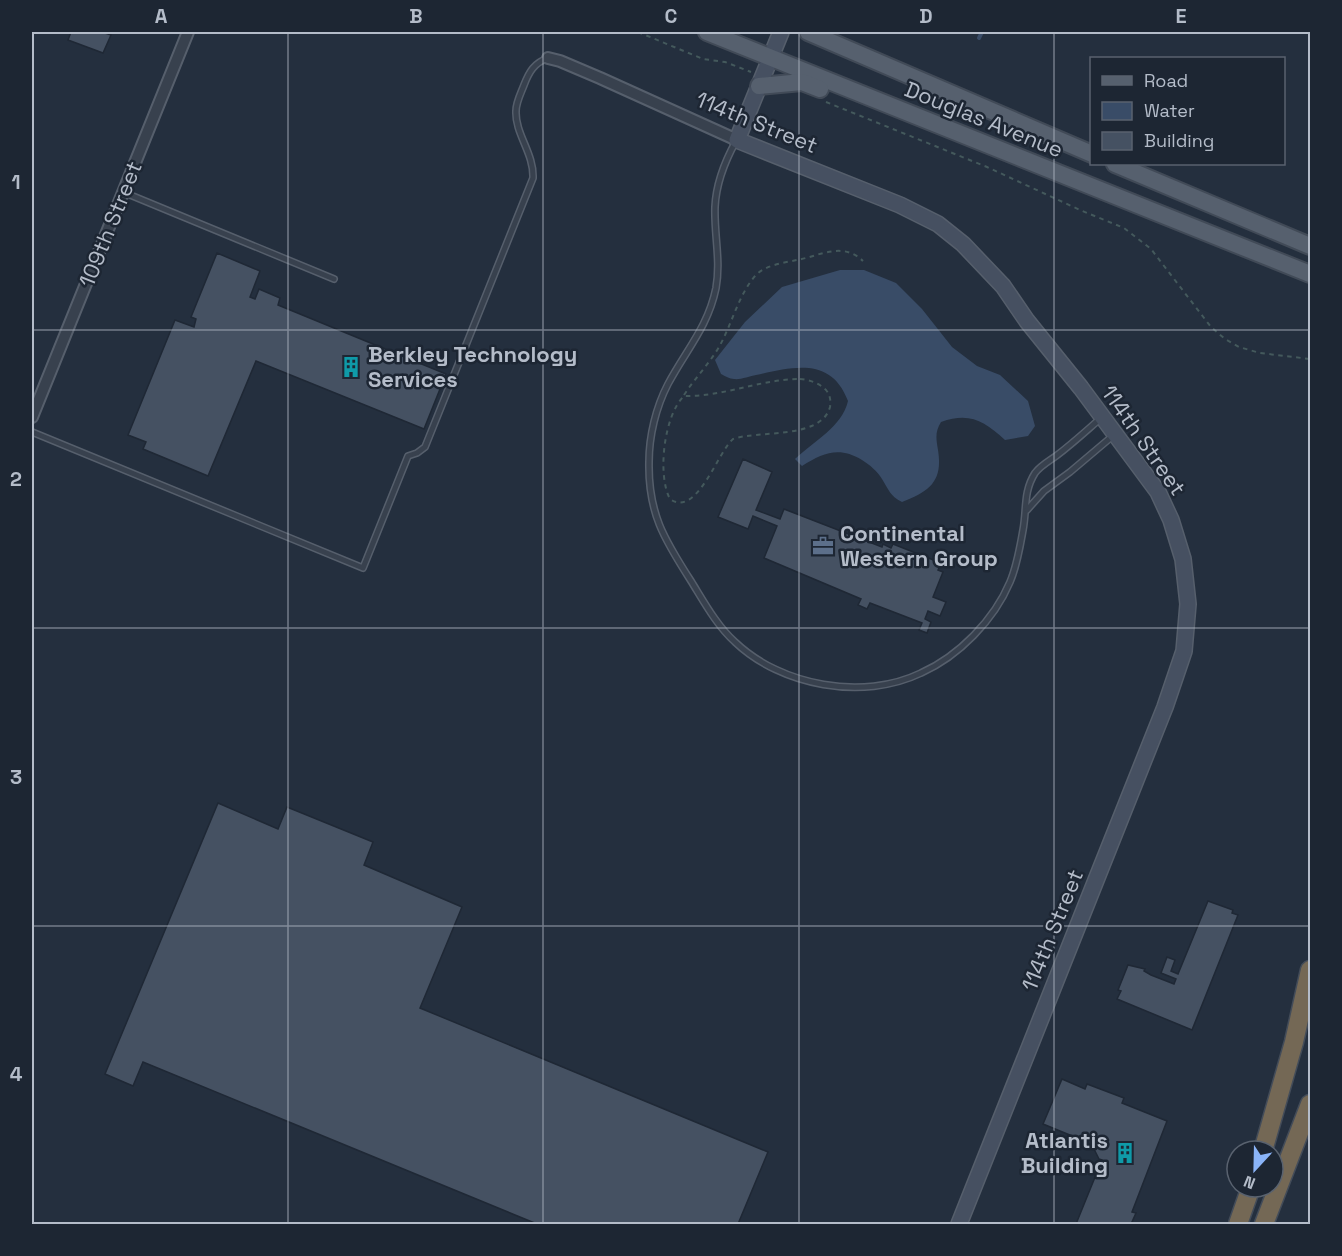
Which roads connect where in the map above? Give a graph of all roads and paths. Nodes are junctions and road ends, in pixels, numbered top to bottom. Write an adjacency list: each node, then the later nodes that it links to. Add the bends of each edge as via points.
1 (188, 32): 14 (street, 109th Street)
2 (638, 32): 8 (path, via 703,58 725,62)
3 (707, 32): 7 (main road, Douglas Avenue)
4 (782, 32): 7 (street)
5 (808, 32): 12 (main road, Douglas Avenue)
6 (548, 58): 11 (street, 114th Street); 23 (lane, via 534,66 517,104 518,123 534,166 533,178 424,447 408,456 363,568)
7 (771, 58): 8 (street); 9 (main road, Douglas Avenue)
8 (761, 81): 9 (main road, via 802,82 838,96); 11 (street)
9 (861, 94): 17 (main road, Douglas Avenue)
10 (826, 102): 19 (path, via 1124,228 1151,249 1211,327 1225,339 1260,352)
11 (737, 140): 22 (street, 114th Street, via 938,224 1003,286); 25 (lane, via 726,158 715,206 719,256 712,307 660,403 649,461 653,510 662,534 722,628 759,661 805,681 863,686 910,678 950,655 996,608 1016,565)
12 (1090, 153)
13 (1116, 165): 15 (main road)
14 (123, 192): 18 (lane); 21 (street, 109th Street)
15 (1311, 246)
16 (863, 261): 20 (path, via 844,252 823,252 775,264 758,274 748,286 712,359)
17 (1311, 274)
18 (334, 279)
19 (1311, 359)
20 (684, 396): 20 (path, via 670,420 664,460 668,495 678,503 695,494 733,439 776,435 811,425 826,415 830,404 824,388 800,379)
21 (32, 417)
22 (1102, 417): 24 (street, 114th Street); 25 (lane, via 1037,470 1025,498)
23 (32, 432)
24 (1115, 434): 25 (lane, via 1044,491); 30 (street, 114th Street, via 1158,492 1178,541 1188,603 1184,651)
25 (1026, 512)
26 (1311, 970): 28 (highway)
27 (1311, 1104): 32 (highway)
28 (1266, 1139)
29 (1247, 1199): 31 (highway)
30 (959, 1224)
31 (1238, 1224)
32 (1264, 1224)

